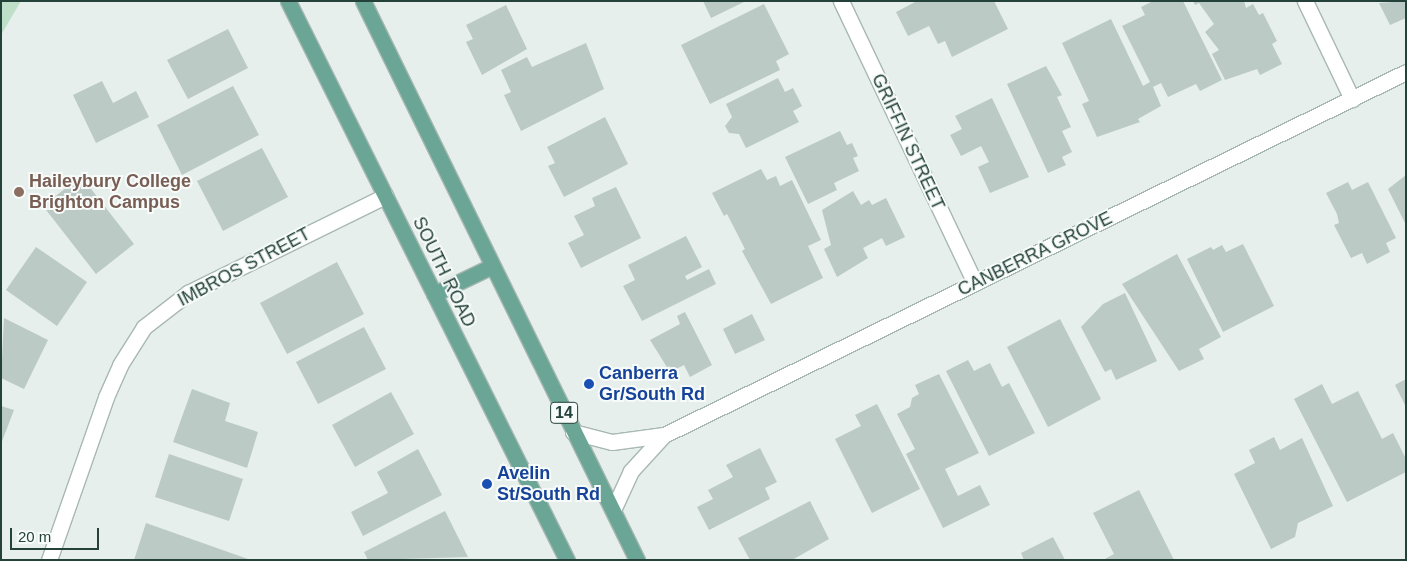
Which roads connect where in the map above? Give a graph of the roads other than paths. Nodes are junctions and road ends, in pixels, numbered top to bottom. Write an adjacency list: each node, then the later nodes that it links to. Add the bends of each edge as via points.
1 (288, 1): 7 (main road, SOUTH ROAD)
2 (363, 1): 8 (main road, 14)
3 (841, 1): 9 (street, GRIFFIN STREET)
4 (1305, 1): 6 (street)
5 (1406, 72): 6 (street, CANBERRA GROVE)
6 (1352, 98): 9 (street, CANBERRA GROVE)
7 (385, 196): 10 (main road, SOUTH ROAD); 14 (street, IMBROS STREET, via 188,293 144,327 120,365 106,397)
8 (492, 266): 10 (main road); 11 (main road, 14)
9 (975, 283): 12 (street, CANBERRA GROVE)
10 (434, 294): 15 (main road, SOUTH ROAD)
11 (573, 432): 12 (street, CANBERRA GROVE, via 612,442); 13 (main road, 14)
12 (664, 435): 13 (street, CANBERRA GROVE, via 631,471)
13 (613, 510): 16 (main road, 14)
14 (49, 560)
15 (566, 560)
16 (637, 560)

